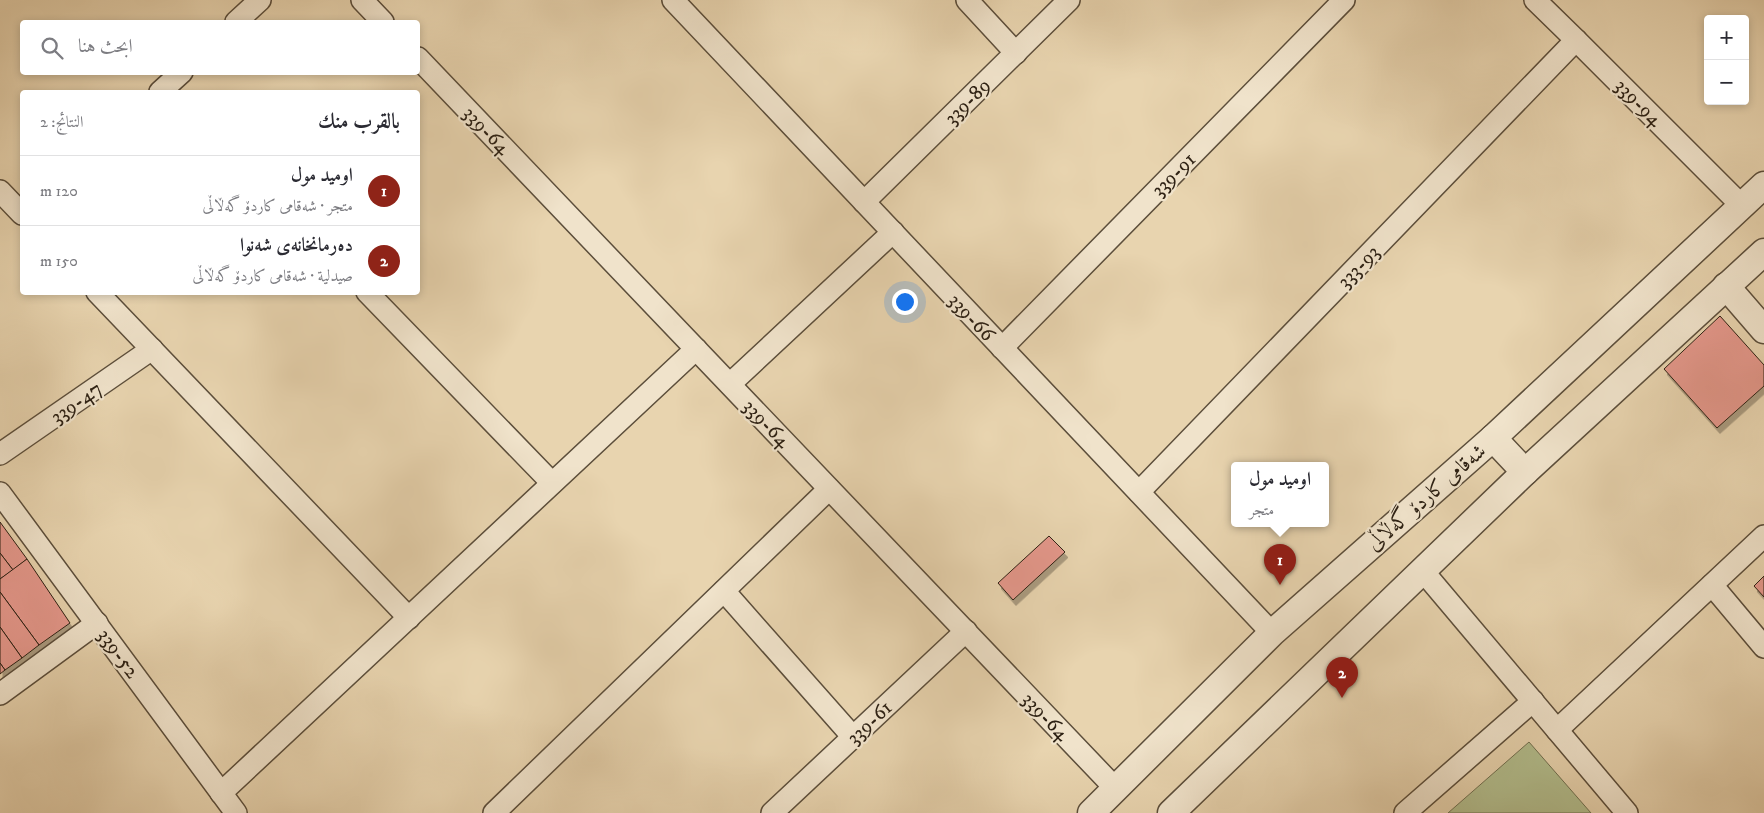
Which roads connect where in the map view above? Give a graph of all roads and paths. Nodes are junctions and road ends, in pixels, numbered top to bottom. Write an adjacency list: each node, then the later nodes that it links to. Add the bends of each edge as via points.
1 (260, 0): 8 (street)
2 (362, 0): 9 (street)
3 (673, 0): 15 (street, 339-66)
4 (967, 0): 11 (street)
5 (1069, 0): 11 (street, 339-89)
6 (1344, 0): 24 (street, 339-91)
7 (1534, 0): 10 (street, 339-94)
8 (238, 20)
9 (381, 20)
10 (1576, 40): 16 (street, 339-94); 33 (street, 333-93)
11 (1016, 53): 15 (street, 339-89)
12 (420, 60): 26 (street, 339-64)
13 (1764, 185): 16 (street, شەقامی کاردۆ گەڵاڵی)
14 (0, 191): 17 (street)
15 (864, 202): 18 (street, 339-66)
16 (1742, 205): 28 (street, شەقامی کاردۆ گەڵاڵی)
17 (20, 212)
18 (892, 232): 24 (street, 339-66); 27 (street)
19 (1764, 252): 20 (street)
20 (1726, 286): 23 (street); 30 (street)
21 (100, 295): 25 (street)
22 (370, 295): 31 (street)
23 (1764, 330)
24 (1002, 348): 33 (street, 339-66)
25 (152, 349): 29 (street, 339-47); 39 (street)
26 (696, 349): 27 (street, 339-64); 31 (street)
27 (730, 384): 32 (street, 339-64)
28 (1493, 438): 30 (street); 42 (street, شەقامی کاردۆ گەڵاڵی)
29 (0, 454)
30 (1525, 472): 36 (street)
31 (552, 484): 39 (street)
32 (829, 489): 38 (street); 41 (street, 339-64)
33 (1139, 492): 42 (street, 339-66)
34 (0, 493): 40 (street, 339-52)
35 (1764, 536): 37 (street)
36 (1422, 570): 45 (street); 54 (street)
37 (1712, 585): 43 (street); 46 (street)
38 (724, 591): 47 (street); 51 (street)
39 (409, 618): 49 (street)
40 (97, 623): 44 (street); 49 (street, 339-52)
41 (966, 631): 47 (street, 339-61); 48 (street, 339-64)
42 (1272, 634): 48 (street, شەقامی کاردۆ گەڵاڵی)
43 (1764, 647)
44 (0, 694)
45 (1533, 701): 46 (street); 55 (street)
46 (1557, 730): 56 (street)
47 (853, 737): 52 (street, 339-61)
48 (1116, 788): 53 (street, شەقامی کاردۆ گەڵاڵی)
49 (221, 793): 50 (street, 339-52)
50 (236, 813)
51 (494, 813)
52 (772, 813)
53 (1090, 813)
54 (1171, 813)
55 (1405, 813)
56 (1627, 813)

